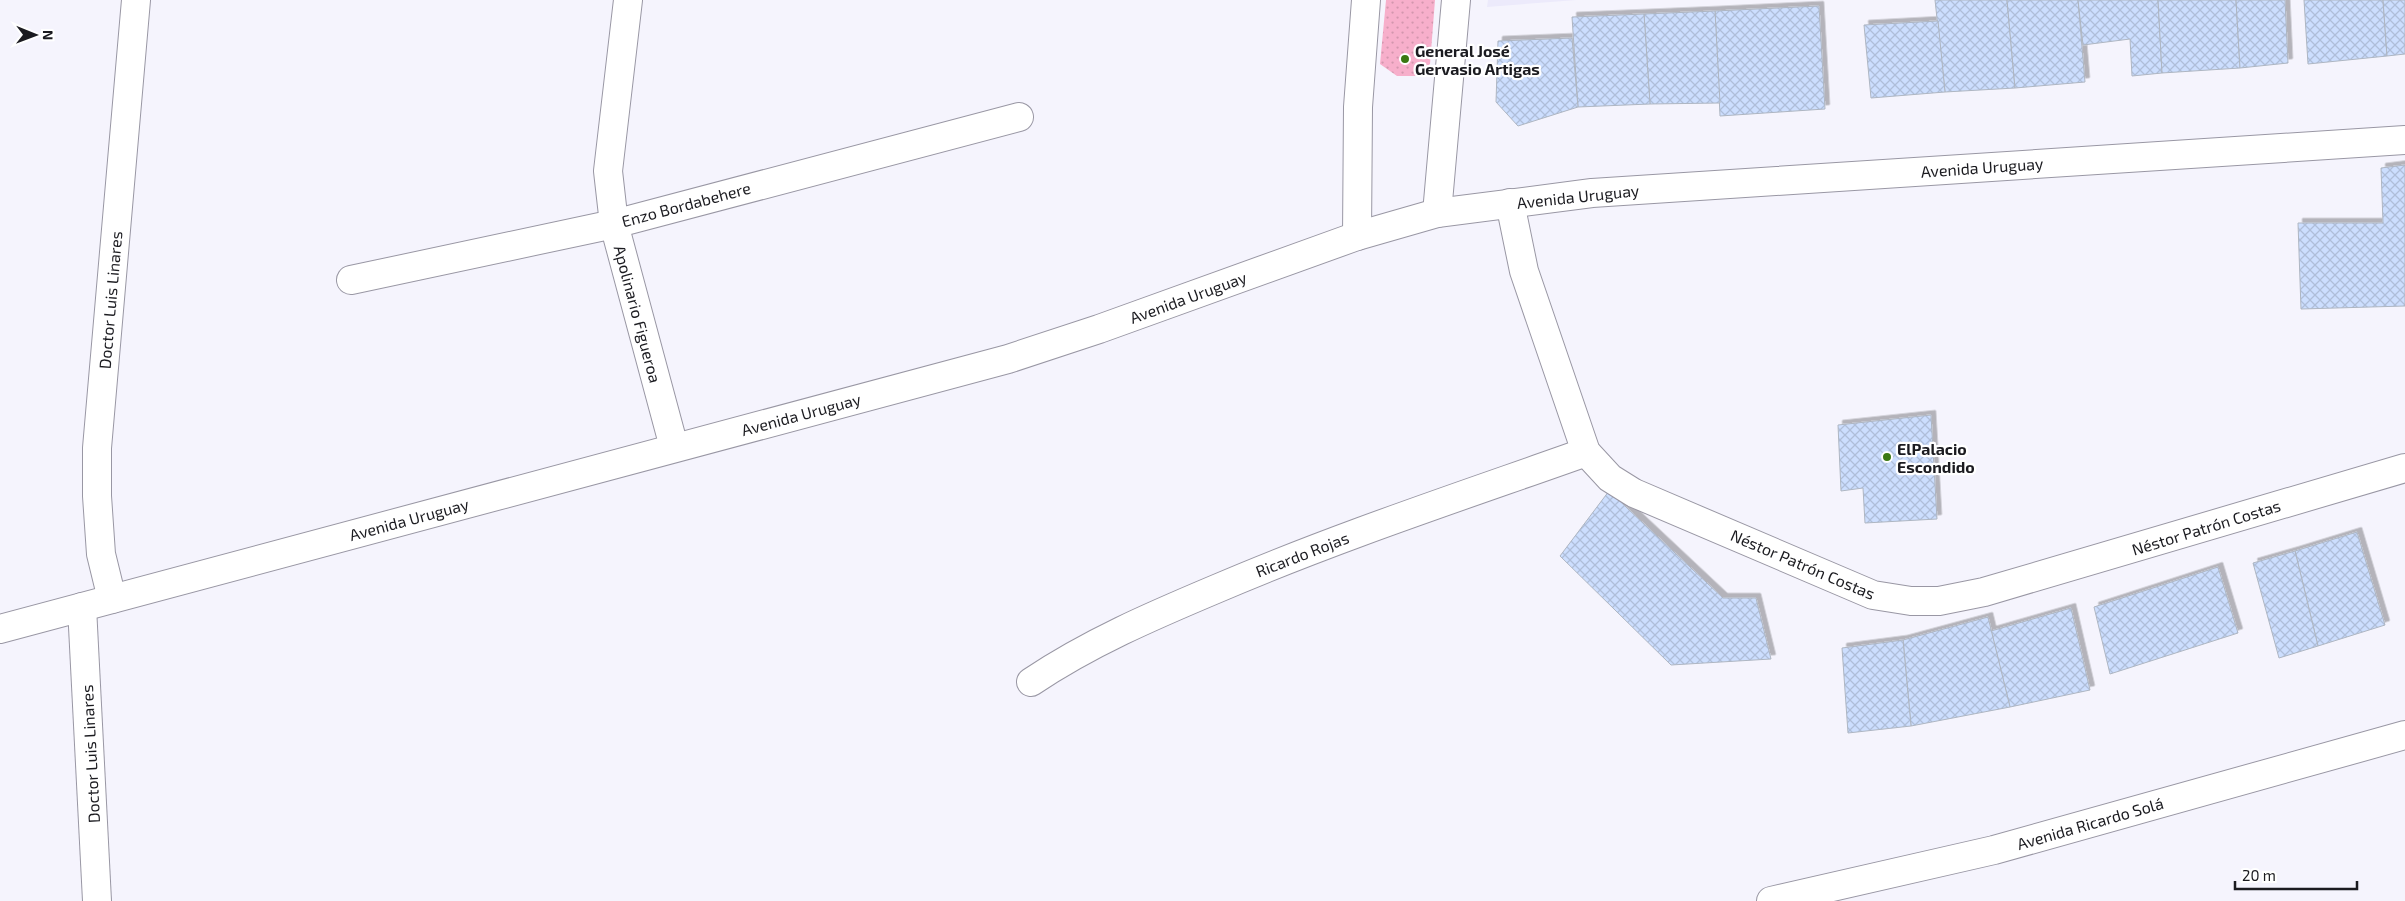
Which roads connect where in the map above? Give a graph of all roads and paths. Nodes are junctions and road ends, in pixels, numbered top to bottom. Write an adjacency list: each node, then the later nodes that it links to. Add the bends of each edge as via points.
1 (136, 0): 15 (street, Doctor Luis Linares, via 97,448 101,554)
2 (628, 0): 9 (street, Apolinario Figueroa, via 608,171)
3 (1366, 0): 10 (street, via 1358,107)
4 (1456, 0): 8 (street)
5 (1019, 117): 9 (street, Enzo Bordabehere)
6 (2405, 140): 7 (street, Avenida Uruguay, via 1602,192)
7 (1510, 203): 8 (street, Avenida Uruguay); 13 (street, Néstor Patrón Costas, via 1524,271)
8 (1437, 213): 10 (street, Avenida Uruguay)
9 (614, 224): 11 (street, Enzo Bordabehere); 12 (street, Apolinario Figueroa)
10 (1357, 236): 12 (street, Avenida Uruguay, via 1008,359)
11 (351, 280)
12 (674, 448): 15 (street, Avenida Uruguay)
13 (1586, 452): 14 (street, Néstor Patrón Costas, via 1610,478 1634,493 1873,595 1911,602 1939,601 1993,589); 18 (street, Ricardo Rojas, via 1305,551 1121,629)
14 (2405, 468)
15 (112, 599): 16 (street, Avenida Uruguay)
16 (82, 608): 17 (street, Avenida Uruguay); 20 (street, Doctor Luis Linares)
17 (0, 629)
18 (1031, 682)
19 (2405, 734): 21 (street, Avenida Ricardo Solá, via 1994,850)
20 (98, 901)
21 (1771, 901)

